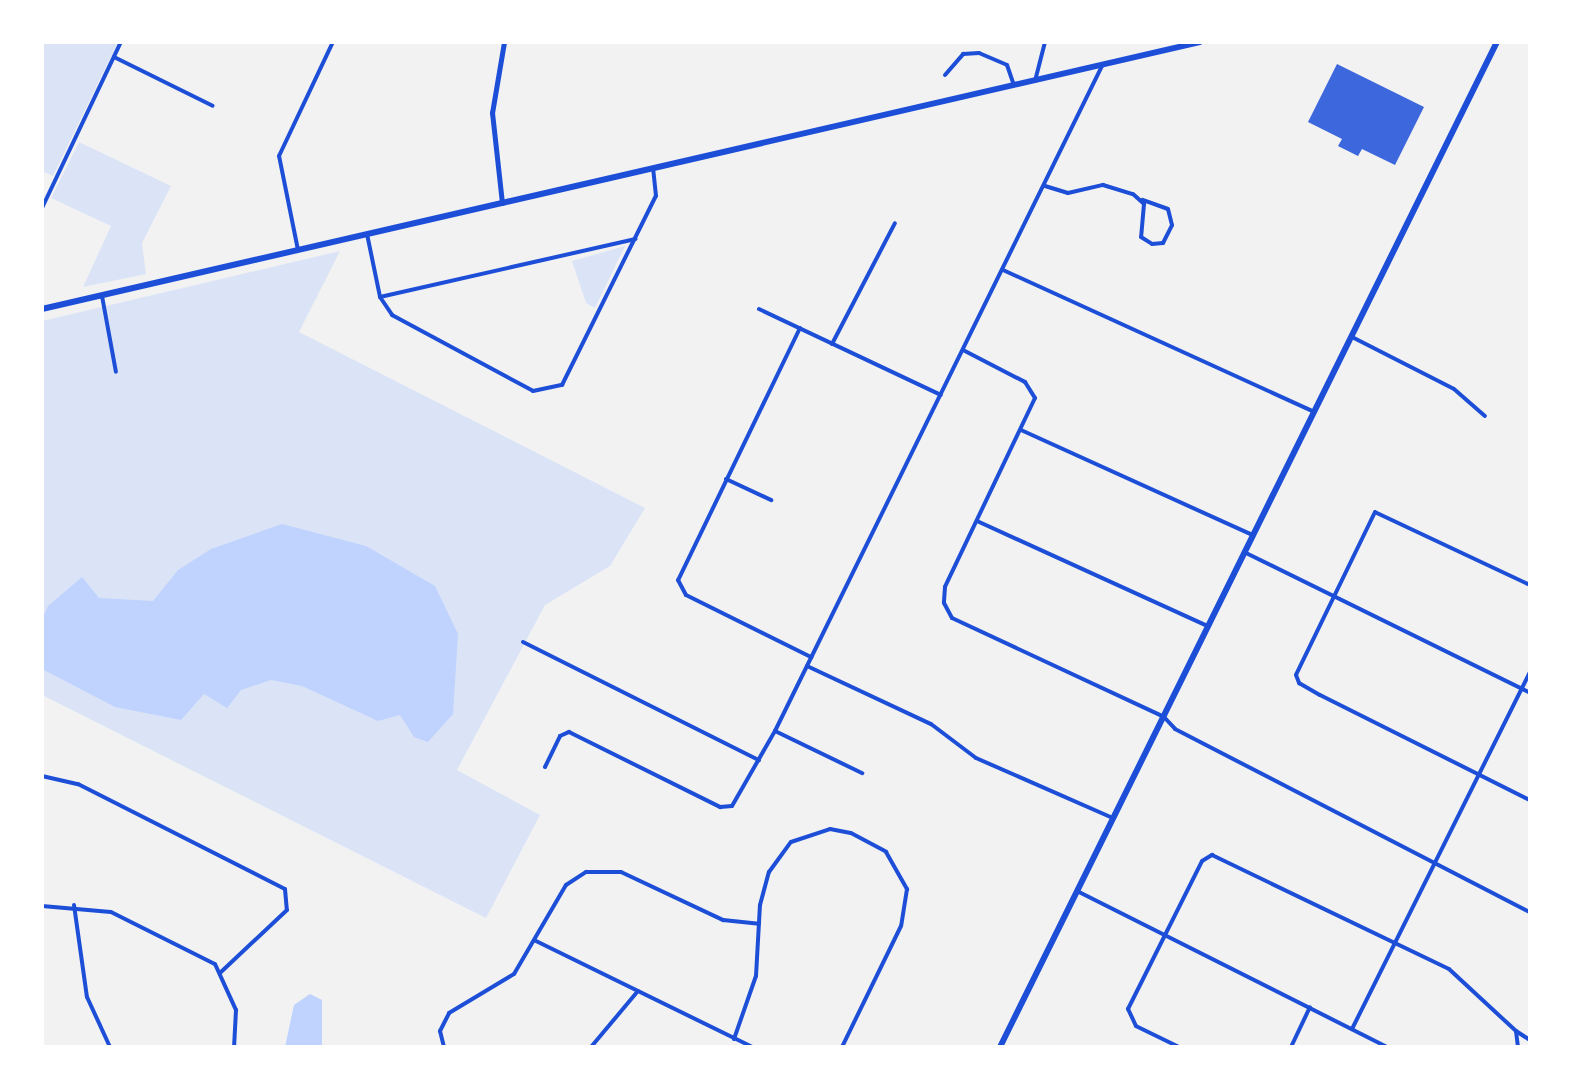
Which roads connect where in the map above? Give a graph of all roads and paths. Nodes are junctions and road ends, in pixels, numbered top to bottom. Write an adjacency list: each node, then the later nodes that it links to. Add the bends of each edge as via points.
1 (121, 42): 7 (street)
2 (333, 42): 21 (street, via 279,156)
3 (504, 42): 16 (street, via 491,124)
4 (1045, 42): 10 (street)
5 (1200, 42): 8 (main road)
6 (1497, 42): 28 (main road)
7 (114, 57): 12 (street); 17 (street)
8 (1103, 65): 10 (main road); 14 (street)
9 (945, 75): 11 (street, via 972,51 1007,65)
10 (1035, 81): 11 (main road)
11 (1014, 85): 13 (main road)
12 (213, 106)
13 (653, 168): 16 (main road); 20 (street, via 656,196)
14 (1045, 186): 15 (street, via 1068,193 1103,185); 22 (street)
15 (1143, 200): 15 (street, via 1141,237 1163,243 1172,225 1168,209)
16 (502, 203): 19 (main road)
17 (42, 208)
18 (895, 223): 29 (street)
19 (367, 234): 21 (main road); 24 (street)
20 (636, 239): 24 (street); 24 (street, via 562,385 533,391 392,315)
21 (298, 250): 23 (main road)
22 (1003, 270): 30 (street); 33 (street)
23 (102, 296): 25 (main road); 31 (street)
24 (380, 297)
25 (42, 309)
26 (759, 309): 27 (street)
27 (800, 328): 29 (street); 36 (street)
28 (1352, 337): 33 (main road); 34 (street, via 1445,384)
29 (832, 344): 32 (street)
30 (963, 350): 32 (street); 35 (street, via 1031,386 1035,398)
31 (116, 372)
32 (941, 395): 45 (street)
33 (1315, 413): 39 (main road)
34 (1485, 416)
35 (1021, 430): 38 (street); 39 (street)
36 (726, 479): 37 (street); 45 (street, via 679,574 681,589)
37 (771, 500)
38 (977, 521): 43 (street); 50 (street, via 945,587 944,603 960,625)
39 (1254, 536): 40 (main road)
40 (1246, 553): 42 (street); 43 (main road)
41 (1530, 585): 42 (street, via 1375,512)
42 (1333, 596): 48 (street); 55 (street, via 1296,675 1299,683)
43 (1209, 627): 50 (main road)
44 (523, 642): 52 (street)
45 (811, 657): 46 (street)
46 (807, 666): 51 (street); 58 (street, via 931,724 976,758)
47 (1530, 672): 48 (street)
48 (1521, 690): 49 (street); 55 (street)
49 (1530, 693)
50 (1164, 717): 58 (main road); 59 (street, via 1175,729)
51 (775, 731): 52 (street); 54 (street)
52 (759, 760): 53 (street, via 728,808 569,732 560,736)
53 (545, 767)
54 (862, 773)
55 (1479, 774): 57 (street); 59 (street)
56 (42, 776): 68 (street, via 78,784 265,877 287,894 282,916 254,936)
57 (1530, 800)
58 (1113, 818): 60 (main road)
59 (1435, 860): 63 (street); 67 (street)
60 (1077, 891): 65 (street); 81 (main road)
61 (74, 905): 62 (street); 68 (street, via 126,918 198,952); 75 (street, via 87,997)
62 (42, 906)
63 (1530, 912)
64 (759, 924): 66 (street, via 723,920 629,875 601,869 566,885); 73 (street, via 750,1004); 80 (street, via 766,879 779,855 799,836 820,829 851,833 886,852 903,877 905,913)
65 (1165, 934): 67 (street, via 1202,861 1212,855); 70 (street); 82 (street, via 1129,1005 1129,1016 1136,1026)
66 (536, 941): 69 (street); 77 (street, via 509,979 449,1013 440,1031)
67 (1395, 944): 71 (street); 72 (street, via 1458,975)
68 (220, 973): 76 (street, via 239,1024)
69 (638, 991): 73 (street); 78 (street)
70 (1310, 1007): 71 (street); 83 (street)
71 (1352, 1029): 84 (street)
72 (1516, 1031): 74 (street); 85 (street)
73 (734, 1039): 79 (street)
74 (1530, 1040)
75 (110, 1047)
76 (234, 1047)
77 (444, 1047)
78 (591, 1047)
79 (752, 1047)
80 (842, 1047)
81 (1000, 1047)
82 (1179, 1047)
83 (1291, 1047)
84 (1387, 1047)
85 (1518, 1047)

